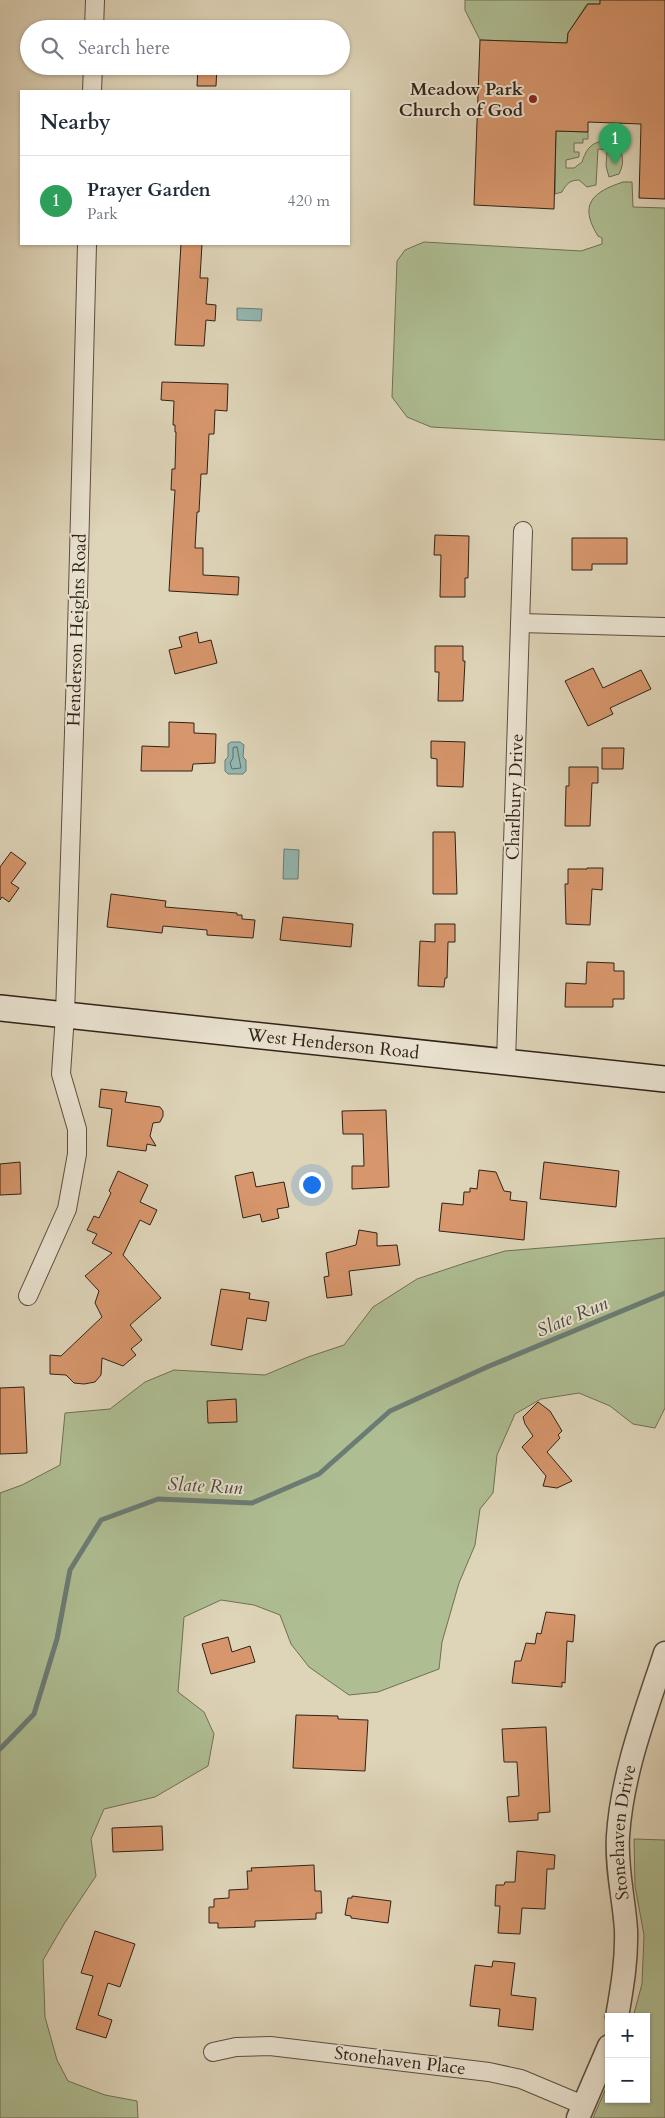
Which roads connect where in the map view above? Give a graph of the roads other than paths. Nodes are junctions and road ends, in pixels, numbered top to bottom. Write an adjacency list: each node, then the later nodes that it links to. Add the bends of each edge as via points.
1 (95, 0): 2 (street)
2 (94, 20)
3 (93, 75): 4 (street)
4 (92, 90)
5 (87, 245): 10 (street, Henderson Heights Road)
6 (523, 531): 7 (street, Charlbury Drive)
7 (520, 623): 8 (street); 11 (street, Charlbury Drive)
8 (665, 627)
9 (0, 1008): 10 (main road, West Henderson Road)
10 (65, 1015): 11 (main road, West Henderson Road); 13 (street, Henderson Heights Road, via 61,1074 77,1130 77,1154 67,1209)
11 (506, 1062): 12 (main road, West Henderson Road)
12 (665, 1079)
13 (28, 1296)
14 (665, 1653): 15 (street, Stonehaven Drive, via 628,1772 622,1803 618,1864 626,1928 626,1959)
15 (618, 2013)
16 (212, 2052): 18 (street, Stonehaven Place, via 236,2047 270,2046 489,2072 521,2079)
17 (605, 2055): 18 (street)
18 (580, 2112)

